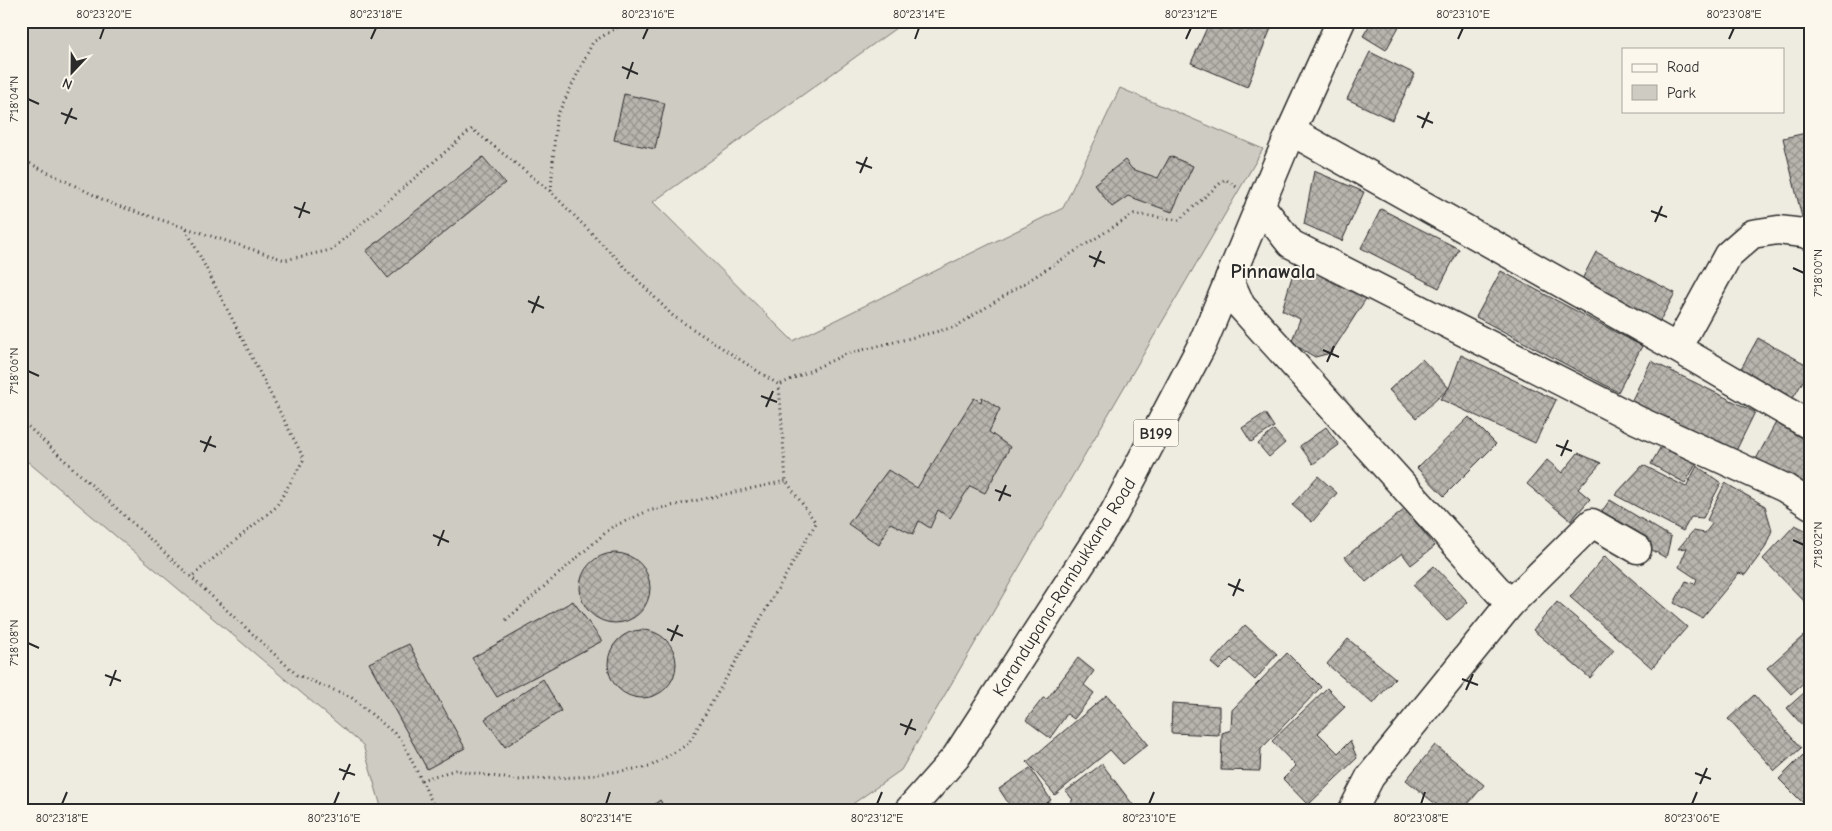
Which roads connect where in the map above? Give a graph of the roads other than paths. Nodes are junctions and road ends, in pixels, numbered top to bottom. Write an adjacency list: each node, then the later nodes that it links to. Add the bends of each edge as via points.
1 (1341, 21): 2 (street, Karandupana-Rambukkana Road / B199)
2 (1291, 131): 3 (street, Karandupana-Rambukkana Road / B199); 6 (street)
3 (1260, 205): 5 (street, Karandupana-Rambukkana Road / B199); 8 (street, via 1291,244 1637,420 1785,488)
4 (1811, 236): 6 (street, via 1778,230 1752,234 1728,255)
5 (1229, 279): 10 (street, via 1241,306); 11 (street, Karandupana-Rambukkana Road / B199, via 1202,345 1114,513 956,758)
6 (1677, 348): 7 (street)
7 (1811, 426)
8 (1811, 505)
9 (1636, 549): 10 (street, via 1592,524)
10 (1510, 604): 12 (street, via 1370,777)
11 (909, 810)
12 (1353, 810)

